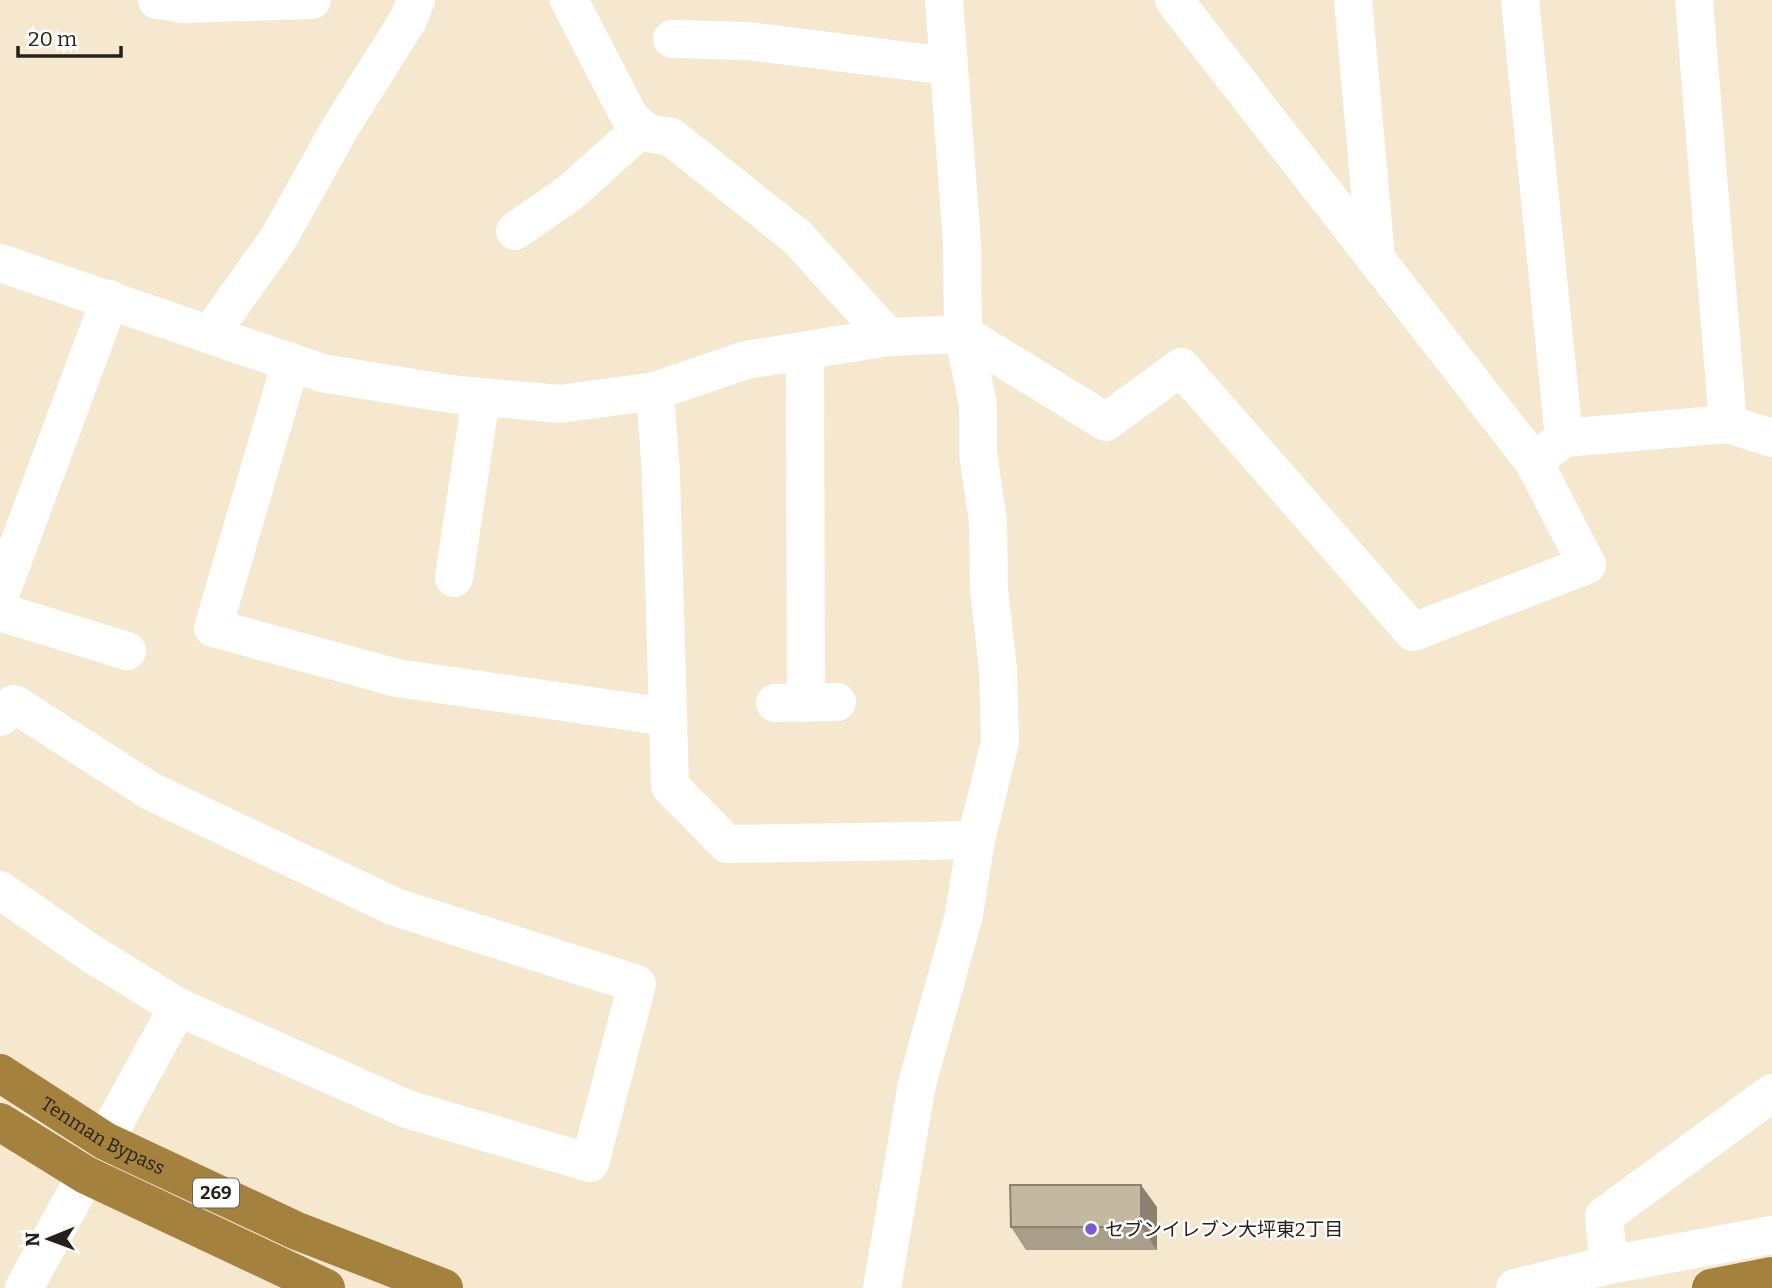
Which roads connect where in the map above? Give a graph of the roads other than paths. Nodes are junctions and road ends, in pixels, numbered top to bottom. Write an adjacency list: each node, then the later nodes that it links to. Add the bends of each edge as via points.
1 (157, 0): 2 (street, via 183,4)
2 (313, 0)
3 (416, 0): 17 (street, via 278,239)
4 (569, 0): 12 (street, via 629,118)
5 (944, 0): 11 (street)
6 (1174, 0): 14 (street)
7 (1353, 0): 14 (street)
8 (1520, 0): 25 (street)
9 (1694, 0): 24 (street)
10 (672, 39): 11 (street, via 748,41)
11 (948, 66): 18 (street, via 962,243)
12 (642, 128): 13 (street, via 571,192); 19 (street, via 671,137 797,237)
13 (515, 231)
14 (1376, 258): 27 (street)
15 (0, 262): 16 (street)
16 (110, 299): 17 (street); 29 (street)
17 (211, 333): 21 (street)
18 (963, 334): 19 (street); 27 (street, via 1106,422 1181,367 1413,632 1587,565); 35 (street, via 978,404 1000,742)
19 (888, 337): 20 (street)
20 (805, 351): 22 (street, via 746,360); 32 (street)
21 (291, 362): 23 (street, via 322,373); 33 (street, via 213,628 397,678)
22 (655, 391): 23 (street, via 560,404); 33 (street)
23 (481, 397): 28 (street)
24 (1728, 424): 25 (street); 26 (street)
25 (1564, 438): 27 (street)
26 (1772, 438)
27 (1534, 462)
28 (454, 578)
29 (0, 594)
30 (0, 612): 31 (street)
31 (127, 651)
32 (806, 703)
33 (667, 717): 35 (street, via 670,786 727,844)
34 (0, 718): 37 (street, via 14,704 152,792 395,907 637,984 590,1163 407,1109)
35 (976, 840): 49 (street, via 964,915 917,1084)
36 (0, 890): 37 (street)
37 (178, 1007): 41 (street)
38 (0, 1073): 41 (highway, Tenman Bypass / 269)
39 (1772, 1093): 44 (street, via 1604,1216)
40 (0, 1122): 42 (highway, 269)
41 (105, 1141): 42 (street); 48 (highway, Tenman Bypass / 269, via 297,1231)
42 (86, 1175): 46 (street); 47 (highway, 269)
43 (1772, 1235): 44 (street)
44 (1609, 1265): 50 (street)
45 (1772, 1276): 51 (highway)
46 (24, 1288)
47 (326, 1288)
48 (444, 1288)
49 (882, 1288)
50 (1515, 1288)
51 (1711, 1288)

